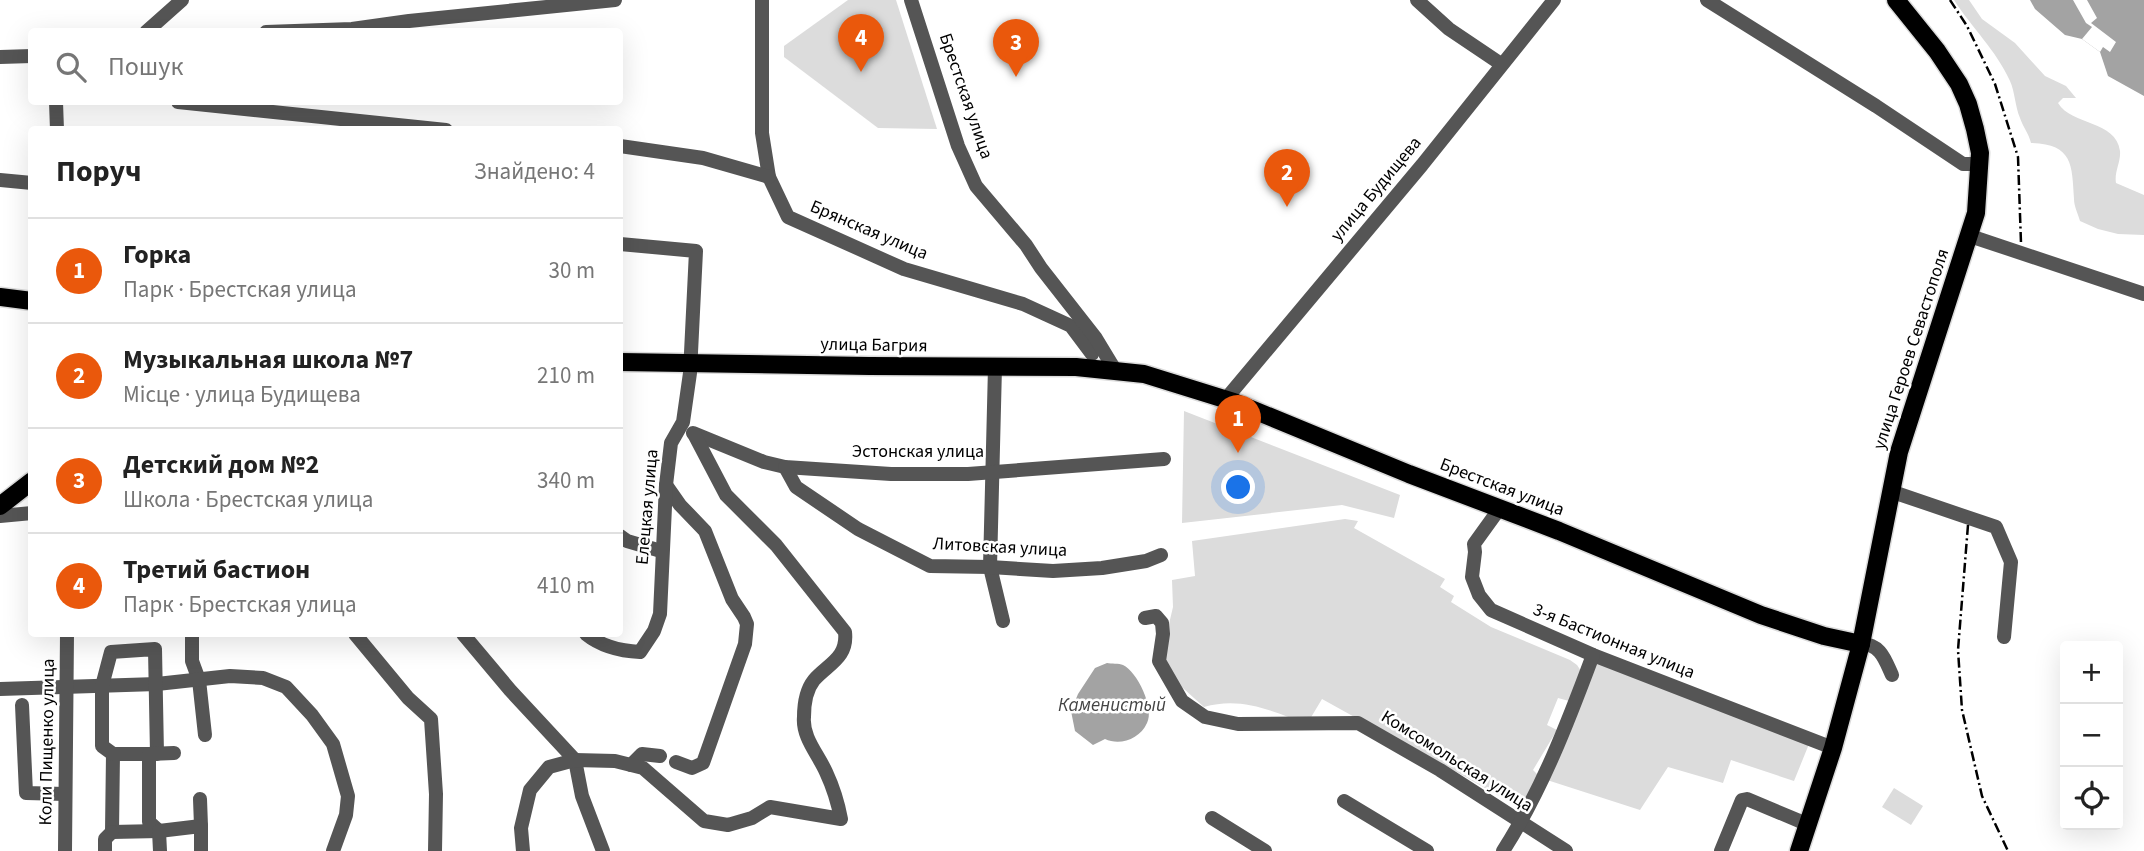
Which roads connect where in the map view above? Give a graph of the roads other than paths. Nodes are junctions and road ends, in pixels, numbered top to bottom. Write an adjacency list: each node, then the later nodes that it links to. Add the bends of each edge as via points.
1 (182, 0): 9 (street)
2 (615, 0): 10 (street)
3 (762, 0): 20 (street, Брянская улица, via 762,133)
4 (911, 0): 32 (street, Брестская улица, via 958,146 976,186)
5 (1417, 0): 13 (street, via 1448,29)
6 (1554, 0): 13 (street, улица Будищева)
7 (1707, 0): 19 (street, via 1963,164)
8 (1896, 0): 19 (main road, улица Героев Севастополя, via 1959,84 1975,129)
9 (150, 28)
10 (359, 28)
11 (28, 56): 12 (street)
12 (0, 57)
13 (1501, 64): 33 (street, улица Будищева)
14 (57, 105): 16 (street)
15 (207, 105): 17 (street)
16 (57, 126)
17 (408, 126)
18 (623, 146): 20 (street, via 703,158)
19 (1980, 164): 23 (main road, улица Героев Севастополя)
20 (769, 177): 28 (street, Брянская улица, via 788,217 904,269 1023,304 1070,326)
21 (0, 180): 22 (street)
22 (28, 183)
23 (1970, 236): 25 (street); 41 (main road, улица Героев Севастополя, via 1917,389)
24 (623, 244): 30 (street, Елецкая улица, via 696,251)
25 (2144, 295)
26 (0, 298): 27 (main road)
27 (28, 301)
28 (1092, 354)
29 (623, 362): 30 (main road, улица Багрия)
30 (689, 363): 31 (main road, улица Багрия); 34 (street, Елецкая улица)
31 (995, 367): 32 (main road, улица Багрия); 38 (street)
32 (1121, 370): 33 (main road, Брестская улица)
33 (1225, 400): 43 (main road, Брестская улица)
34 (683, 422): 35 (street, Эстонская улица); 40 (street, Елецкая улица, via 671,443)
35 (694, 434): 37 (street, Эстонская улица); 75 (street, via 726,495 776,545 845,632 845,647 838,660 807,693 803,720 842,819 770,807 728,825 704,821 643,768)
36 (1164, 460): 38 (street, Эстонская улица)
37 (786, 467): 38 (street, Эстонская улица, via 891,474); 49 (street, Литовская улица, via 796,487 858,529 930,566)
38 (993, 471): 49 (street)
39 (28, 484): 42 (main road)
40 (666, 485): 47 (street, Елецкая улица); 74 (street, via 705,531 747,624 745,644 703,762 692,768)
41 (1891, 491): 57 (street, via 1996,527 2011,562); 58 (main road, улица Героев Севастополя)
42 (0, 506)
43 (1500, 508): 58 (main road, Брестская улица, via 1761,615); 59 (street, 3-я Бастионная улица, via 1474,544 1472,577 1479,595 1491,610)
44 (28, 513): 45 (street)
45 (0, 516)
46 (623, 538): 47 (street)
47 (661, 551): 56 (street, Елецкая улица, via 660,614 640,652 619,651)
48 (1161, 555): 49 (street, Литовская улица, via 1146,561 1065,570)
49 (990, 567): 51 (street)
50 (1145, 618): 80 (street, Комсомольская улица, via 1156,616 1162,623 1159,662 1182,701 1205,717 1238,724 1358,723)
51 (1003, 621)
52 (67, 637): 64 (street, Коли Пищенко улица)
53 (192, 637): 61 (street, via 192,661)
54 (357, 637): 90 (street, via 431,719)
55 (466, 637): 73 (street)
56 (590, 637)
57 (2004, 638)
58 (1861, 644): 60 (street, via 1876,648); 68 (main road, улица Героев Севастополя)
59 (1593, 654): 68 (street, 3-я Бастионная улица); 80 (street, via 1567,725)
60 (1892, 676)
61 (199, 680): 62 (street); 67 (street); 89 (street, via 262,678 286,687 312,715 333,744 348,796)
62 (157, 684): 63 (street); 63 (street, via 155,649 111,652); 71 (street)
63 (102, 686): 64 (street); 70 (street, via 102,746)
64 (66, 687): 65 (street); 76 (street, Коли Пищенко улица)
65 (0, 689)
66 (22, 705): 76 (street, via 26,793)
67 (205, 735)
68 (1833, 748): 81 (main road, улица Героев Севастополя)
69 (174, 753): 71 (street)
70 (113, 754): 71 (street); 84 (street)
71 (153, 754): 83 (street, via 149,822)
72 (660, 756): 75 (street, via 642,754)
73 (575, 760): 75 (street); 91 (street, via 549,767 530,790 521,828); 92 (street, via 582,796)
74 (676, 762)
75 (631, 765)
76 (65, 794): 85 (street, Коли Пищенко улица)
77 (200, 799): 82 (street)
78 (1344, 801): 94 (street)
79 (1212, 818): 93 (street)
80 (1521, 823): 95 (street); 96 (street, Комсомольская улица)
81 (1809, 825): 97 (street, via 1742,800); 98 (main road, улица Героев Севастополя)
82 (201, 826): 83 (street); 88 (street)
83 (159, 831): 84 (street); 87 (street)
84 (112, 832): 86 (street, via 105,839)
85 (65, 851)
86 (104, 851)
87 (160, 851)
88 (201, 851)
89 (333, 851)
90 (435, 851)
91 (523, 851)
92 (603, 851)
93 (1265, 851)
94 (1427, 851)
95 (1503, 851)
96 (1566, 851)
97 (1721, 851)
98 (1799, 851)

